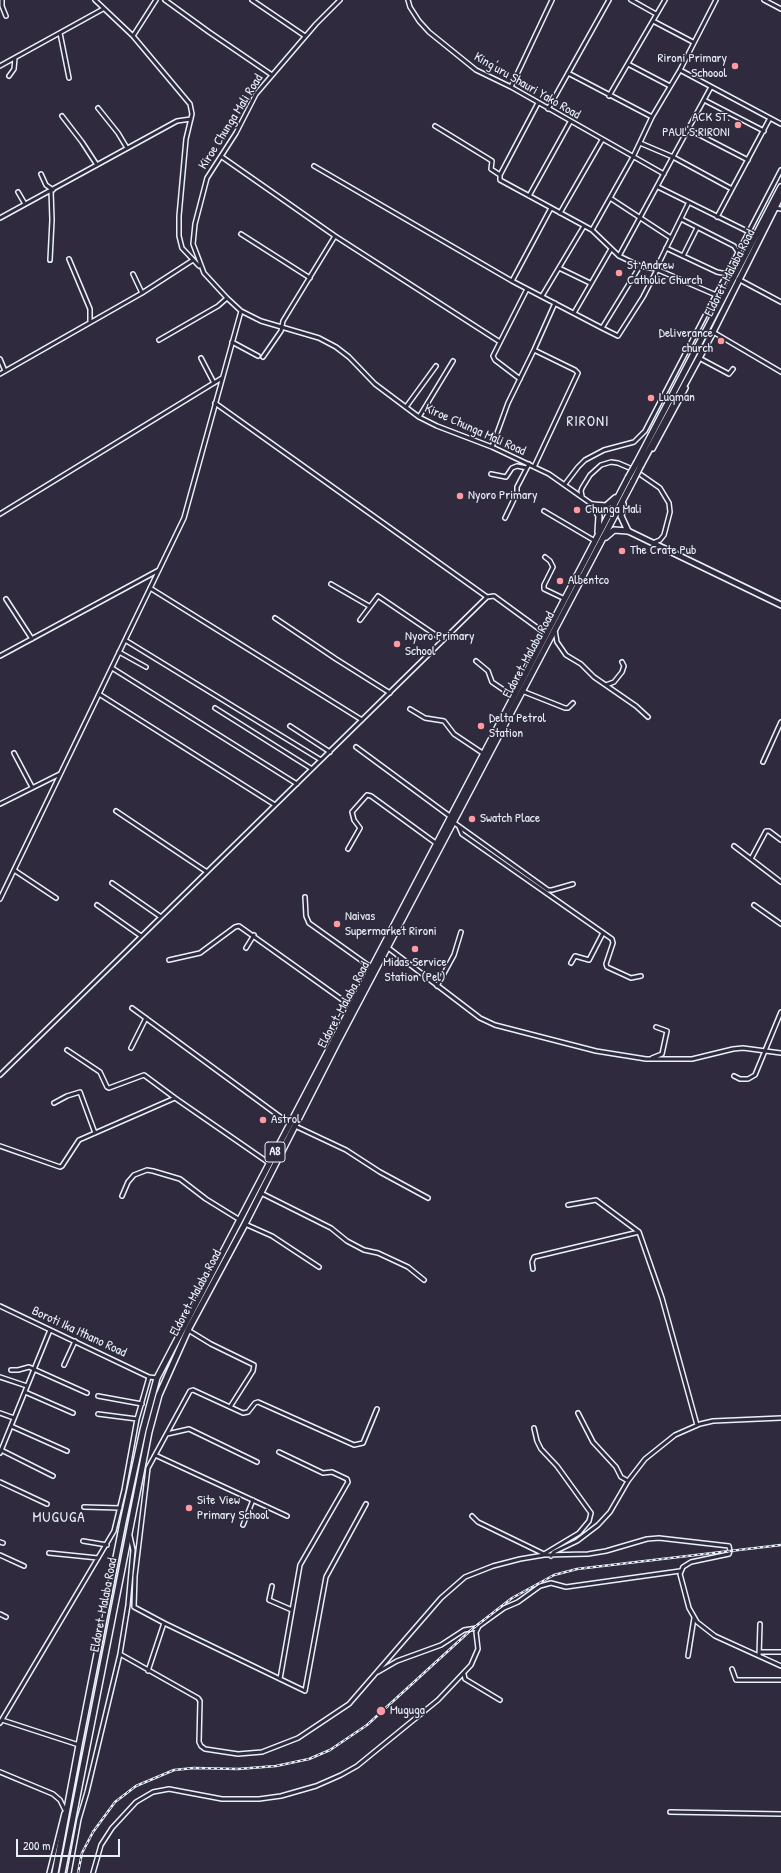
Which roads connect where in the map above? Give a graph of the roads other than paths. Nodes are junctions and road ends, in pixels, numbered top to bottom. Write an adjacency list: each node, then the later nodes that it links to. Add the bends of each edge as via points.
1 (2, 0): 17 (street)
2 (95, 0): 14 (street)
3 (156, 0): 20 (street)
4 (165, 0): 28 (street)
5 (252, 0): 21 (street)
6 (340, 0): 21 (street, Kiroe Chunga Mali Road)
7 (408, 0): 32 (street, King'uru Shauri Yako Road, via 419,21 429,32 476,70)
8 (552, 0): 32 (street)
9 (609, 0): 27 (street)
10 (631, 0): 16 (street)
11 (665, 0): 16 (street)
12 (716, 0): 22 (street)
13 (764, 0): 15 (street)
14 (103, 9): 19 (street); 20 (street)
15 (781, 9)
16 (656, 14): 18 (street)
17 (6, 16)
18 (653, 21): 22 (street); 24 (street)
19 (60, 33): 23 (street); 30 (street)
20 (133, 36): 42 (street, via 190,104)
21 (305, 36): 28 (street, Kiroe Chunga Mali Road)
22 (693, 42): 26 (street)
23 (15, 58): 25 (street); 29 (street, via 14,69)
24 (628, 64): 31 (street); 34 (street)
25 (0, 66)
26 (680, 70): 31 (street); 33 (street)
27 (568, 73): 34 (street); 38 (street)
28 (272, 75): 51 (street, Kiroe Chunga Mali Road, via 256,94)
29 (9, 76)
30 (69, 78)
31 (670, 86): 40 (street)
32 (511, 87): 36 (street, King'uru Shauri Yako Road)
33 (711, 87): 35 (street); 41 (street)
34 (609, 96): 40 (street)
35 (704, 100): 46 (street); 47 (street)
36 (538, 103): 38 (street, King'uru Shauri Yako Road); 60 (street)
37 (98, 108): 50 (street)
38 (548, 109): 43 (street, King'uru Shauri Yako Road)
39 (62, 116): 55 (street)
40 (652, 117): 49 (street)
41 (770, 118): 44 (street); 47 (street)
42 (191, 119): 50 (street, via 177,121); 93 (street, via 186,139 179,236 182,248)
43 (570, 122): 48 (street, King'uru Shauri Yako Road); 66 (street)
44 (781, 124)
45 (435, 126): 60 (street, via 490,159 491,169)
46 (688, 129): 53 (street); 54 (street)
47 (764, 131): 54 (street)
48 (602, 140): 52 (street, King'uru Shauri Yako Road); 74 (street)
49 (640, 143): 52 (street); 53 (street)
50 (127, 148): 55 (street)
51 (222, 157): 84 (street); 96 (street, Kiroe Chunga Mali Road, via 207,178 195,224 193,244)
52 (633, 157): 59 (street, King'uru Shauri Yako Road); 68 (street)
53 (673, 157): 59 (street); 63 (street)
54 (748, 160): 63 (street)
55 (97, 165): 64 (street)
56 (314, 166): 102 (street)
57 (781, 170): 82 (street)
58 (41, 174): 64 (street, via 46,185)
59 (664, 174): 62 (street)
60 (500, 175): 66 (street, via 500,180)
61 (781, 187): 140 (highway, Eldoret-Malaba Road / A8)
62 (658, 188): 70 (street); 77 (street)
63 (732, 189): 75 (street)
64 (52, 190): 69 (street); 92 (street)
65 (18, 192): 69 (street)
66 (529, 196): 71 (street)
67 (781, 196): 72 (highway, Eldoret-Malaba Road / A8)
68 (610, 198): 77 (street); 81 (street)
69 (26, 204): 76 (street)
70 (688, 204): 75 (street); 78 (street)
71 (551, 208): 74 (street); 102 (street)
72 (775, 208): 73 (street); 101 (highway, Eldoret-Malaba Road / A8)
73 (781, 210)
74 (560, 213): 79 (street)
75 (717, 217): 82 (street)
76 (0, 218)
77 (640, 218): 85 (street); 89 (street)
78 (681, 220): 80 (street); 85 (street)
79 (584, 226): 81 (street); 95 (street)
80 (697, 228): 88 (street, via 734,246); 90 (street)
81 (592, 230): 87 (street)
82 (749, 232): 88 (street)
83 (241, 234): 100 (street)
84 (336, 236): 100 (street); 119 (street)
85 (671, 238): 86 (street)
86 (666, 248): 90 (street); 97 (street)
87 (611, 249): 89 (street); 103 (street)
88 (738, 252): 99 (street)
89 (619, 256): 94 (street)
90 (683, 256): 99 (street)
91 (69, 259): 113 (street, via 88,304)
92 (50, 260)
93 (193, 260): 96 (street); 105 (street)
94 (640, 266): 97 (street); 115 (street)
95 (559, 268): 103 (street); 107 (street)
96 (202, 269): 108 (street, Kiroe Chunga Mali Road)
97 (657, 270): 106 (street); 115 (street, via 618,336)
98 (133, 274): 105 (street)
99 (727, 274): 106 (street)
100 (310, 278): 114 (street)
101 (738, 278): 109 (street); 116 (highway, Eldoret-Malaba Road / A8)
102 (512, 281): 104 (street)
103 (590, 283): 112 (street)
104 (527, 288): 107 (street); 119 (street)
105 (142, 293): 113 (street)
106 (716, 295): 144 (street, via 640,437 634,442 604,450 585,460)
107 (542, 296): 110 (street)
108 (227, 298): 111 (street, Kiroe Chunga Mali Road); 117 (street, via 218,306)
109 (781, 302)
110 (554, 303): 112 (street); 120 (street)
111 (241, 311): 114 (street, Kiroe Chunga Mali Road); 118 (street)
112 (574, 313): 115 (street)
113 (90, 322): 129 (street)
114 (281, 327): 122 (street, via 281,331); 136 (street, Kiroe Chunga Mali Road, via 319,338 336,347)
115 (602, 328)
116 (714, 333): 125 (street); 130 (street); 140 (highway, Eldoret-Malaba Road / A8)
117 (159, 340)
118 (232, 342): 121 (street); 132 (street)
119 (500, 342): 133 (street, via 493,358)
120 (534, 350): 133 (street); 142 (street, via 578,373)
121 (258, 356)
122 (263, 357)
123 (201, 358): 134 (street)
124 (0, 359): 129 (street)
125 (701, 359): 128 (street, via 728,374); 139 (street)
126 (453, 362): 137 (street)
127 (436, 366): 136 (street)
128 (733, 369)
129 (5, 371): 131 (street)
130 (781, 372)
131 (0, 374)
132 (222, 378): 134 (street); 135 (street)
133 (520, 379): 138 (street)
134 (214, 383): 149 (street)
135 (215, 403): 156 (street, via 187,508); 159 (street)
136 (406, 408): 137 (street, Kiroe Chunga Mali Road)
137 (419, 416): 138 (street, Kiroe Chunga Mali Road, via 437,426)
138 (492, 447): 141 (street, Kiroe Chunga Mali Road)
139 (652, 449)
140 (639, 463): 145 (highway, Eldoret-Malaba Road / A8, bridge)
141 (528, 466): 142 (street, Kiroe Chunga Mali Road); 143 (street, via 516,466 506,477); 150 (street)
142 (534, 466): 144 (street, Kiroe Chunga Mali Road)
143 (491, 474)
144 (565, 484): 146 (street, Kiroe Chunga Mali Road)
145 (625, 490): 147 (highway, via 610,504); 151 (highway, via 621,516); 152 (highway, Eldoret-Malaba Road / A8); 154 (highway, Eldoret-Malaba Road / A8)
146 (582, 496): 147 (street, Kiroe Chunga Mali Road); 153 (street, via 581,491 590,476 605,464 618,463 650,479 663,491 670,512 664,534 660,540)
147 (593, 505): 152 (highway, via 600,521)
148 (544, 511): 152 (street)
149 (0, 514)
150 (505, 518)
151 (628, 531): 153 (main road); 154 (highway, via 618,529 610,532)
152 (596, 540): 161 (highway, Eldoret-Malaba Road / A8)
153 (653, 543): 162 (main road)
154 (596, 550): 166 (highway, Eldoret-Malaba Road / A8)
155 (545, 556): 161 (street, via 553,567 544,589)
156 (159, 570): 158 (street); 168 (street)
157 (331, 584): 163 (street)
158 (150, 588): 169 (street); 186 (street)
159 (487, 597): 167 (street, via 494,596); 170 (street)
160 (6, 599): 168 (street)
161 (565, 599): 167 (highway, Eldoret-Malaba Road / A8)
162 (781, 605)
163 (369, 606): 165 (street); 170 (street, via 378,596)
164 (275, 618): 179 (street)
165 (360, 620)
166 (555, 628): 177 (street, via 557,642 566,655); 178 (highway, Eldoret-Malaba Road / A8)
167 (547, 634): 181 (highway, Eldoret-Malaba Road / A8)
168 (32, 639): 172 (street)
169 (125, 640): 171 (street); 193 (street)
170 (443, 640): 179 (street)
171 (119, 652): 175 (street); 176 (street)
172 (0, 656)
173 (476, 661): 181 (street, via 488,671 492,682)
174 (622, 662): 177 (street, via 622,672 614,682)
175 (146, 667)
176 (112, 668): 180 (street); 197 (street)
177 (606, 685): 185 (street, via 636,706)
178 (522, 691): 182 (street, via 566,708); 202 (highway, Eldoret-Malaba Road / A8)
179 (390, 692): 186 (street)
180 (99, 694): 196 (street); 200 (street)
181 (514, 697): 192 (highway, Eldoret-Malaba Road / A8)
182 (573, 703)
183 (215, 708): 195 (street)
184 (410, 709): 192 (street, via 425,718 444,721 454,734)
185 (648, 718)
186 (362, 720): 191 (street)
187 (781, 722): 194 (street)
188 (290, 726): 191 (street)
189 (356, 747): 202 (street)
190 (14, 752): 198 (street)
191 (330, 752): 193 (street)
192 (484, 754): 202 (highway, Eldoret-Malaba Road / A8)
193 (321, 760): 195 (street)
194 (763, 762)
195 (312, 769): 197 (street)
196 (60, 774): 198 (street); 209 (street)
197 (297, 784): 200 (street)
198 (32, 787): 199 (street)
199 (0, 804)
200 (275, 805): 210 (street)
201 (116, 811): 210 (street)
202 (452, 820): 203 (street); 205 (highway, Eldoret-Malaba Road / A8); 225 (highway, Eldoret-Malaba Road / A8)
203 (459, 827): 213 (street, via 548,890); 222 (street, via 462,834)
204 (781, 840): 208 (street, via 766,831)
205 (437, 844): 207 (street, via 367,795 352,812 360,828); 229 (highway, Eldoret-Malaba Road / A8)
206 (734, 846): 208 (street)
207 (348, 849)
208 (751, 859): 211 (street)
209 (14, 870): 215 (street); 216 (street)
210 (207, 872): 219 (street)
211 (781, 882)
212 (112, 883): 219 (street)
213 (573, 884)
214 (305, 897): 229 (street, via 309,923)
215 (56, 898)
216 (0, 899)
217 (97, 904): 224 (street)
218 (754, 905): 220 (street)
219 (161, 917): 224 (street)
220 (781, 924)
221 (461, 932): 231 (street, via 454,955)
222 (603, 933): 228 (street, via 589,960 575,956); 230 (street, via 613,942 607,967 632,978)
223 (254, 935): 226 (street); 227 (street, via 238,926 200,953); 232 (street)
224 (141, 936): 242 (street)
225 (387, 947): 231 (street); 246 (highway, Eldoret-Malaba Road / A8)
226 (246, 948)
227 (169, 960)
228 (571, 963)
229 (372, 968): 232 (highway, Eldoret-Malaba Road / A8)
230 (641, 976)
231 (437, 986): 241 (street, via 480,1018 495,1025 596,1051)
232 (352, 1006): 246 (highway, Eldoret-Malaba Road / A8)
233 (132, 1008): 235 (street)
234 (781, 1012): 239 (street)
235 (146, 1018): 237 (street); 246 (street)
236 (656, 1027): 241 (street, via 667,1031 662,1054)
237 (132, 1048)
238 (67, 1050): 244 (street, via 100,1072 109,1088 144,1075)
239 (764, 1051): 240 (street); 241 (street, via 734,1049 692,1059); 243 (street, via 758,1071 752,1078 740,1079)
240 (781, 1053)
241 (650, 1059)
242 (0, 1075)
243 (734, 1076)
244 (175, 1098): 247 (street); 249 (street)
245 (54, 1103): 247 (street, via 80,1092)
246 (292, 1125): 249 (highway, Eldoret-Malaba Road / A8); 250 (highway, Eldoret-Malaba Road / A8); 252 (street, via 346,1150)
247 (95, 1133): 248 (street, via 77,1142 60,1167)
248 (0, 1146)
249 (269, 1163): 254 (highway, Eldoret-Malaba Road / A8)
250 (261, 1193): 255 (highway, Eldoret-Malaba Road / A8); 259 (street, via 331,1228 364,1250 378,1253 408,1268)
251 (122, 1196): 254 (street, via 134,1175 147,1170 153,1171 180,1179 206,1200)
252 (428, 1198)
253 (568, 1205): 256 (street, via 596,1200)
254 (240, 1220): 269 (highway, Eldoret-Malaba Road / A8)
255 (245, 1224): 257 (street, via 272,1236); 262 (highway, Eldoret-Malaba Road / A8)
256 (638, 1232): 258 (street, via 534,1258); 284 (street, via 662,1298)
257 (319, 1267)
258 (533, 1268)
259 (424, 1280)
260 (0, 1306): 261 (street, Boroti Ika Ithano Road)
261 (50, 1330): 263 (street, Boroti Ika Ithano Road); 265 (street)
262 (188, 1330): 275 (street, via 254,1365 253,1371); 304 (highway, Eldoret-Malaba Road / A8, via 153,1413)
263 (75, 1341): 264 (street); 268 (street, Boroti Ika Ithano Road)
264 (64, 1365)
265 (34, 1369): 266 (street, via 29,1367); 270 (street); 272 (street)
266 (11, 1370)
267 (0, 1376): 270 (street)
268 (149, 1377): 269 (street, Boroti Ika Ithano Road); 274 (street)
269 (157, 1378): 335 (highway, Eldoret-Malaba Road / A8, via 123,1522)
270 (27, 1386): 271 (street)
271 (25, 1392): 278 (street); 281 (street)
272 (87, 1393)
273 (98, 1396): 274 (street)
274 (142, 1404): 283 (street)
275 (230, 1407): 276 (street, via 245,1413 258,1402 354,1445 363,1443); 287 (street, via 192,1390)
276 (377, 1409)
277 (0, 1413): 281 (street)
278 (72, 1413)
279 (578, 1413): 294 (street, via 593,1442 616,1467 621,1477)
280 (98, 1414): 283 (street)
281 (14, 1418): 285 (street)
282 (781, 1418): 284 (street, via 726,1420)
283 (137, 1419): 300 (street)
284 (697, 1425): 294 (street, via 675,1435 652,1451)
285 (11, 1426): 288 (street); 289 (street)
286 (534, 1428): 308 (street, via 541,1449 561,1471 591,1513 589,1521 579,1533)
287 (167, 1434): 291 (street); 292 (street, via 190,1430)
288 (67, 1451)
289 (0, 1452): 293 (street)
290 (279, 1452): 315 (street, via 322,1472 332,1472 347,1479 348,1482 300,1565)
291 (155, 1455): 296 (street); 319 (street, via 148,1468 142,1508 134,1605)
292 (257, 1462)
293 (53, 1476)
294 (628, 1481): 310 (street, via 610,1512 598,1525)
295 (0, 1482): 297 (street)
296 (253, 1500): 301 (street); 303 (street)
297 (47, 1504)
298 (366, 1504): 331 (street, via 326,1577 306,1690)
299 (84, 1507): 300 (street)
300 (120, 1508): 306 (street)
301 (287, 1516)
302 (472, 1516): 308 (street, via 478,1522)
303 (243, 1525)
304 (129, 1534): 323 (street, via 133,1550); 343 (highway, Eldoret-Malaba Road / A8)
305 (83, 1541): 306 (street)
306 (107, 1545): 311 (street)
307 (49, 1553): 311 (street)
308 (544, 1555): 310 (street); 330 (street, via 493,1566 459,1581)
309 (0, 1556): 312 (street)
310 (551, 1556): 313 (street, via 606,1551 651,1538 729,1546 729,1554 691,1562)
311 (98, 1558): 334 (street)
312 (24, 1566)
313 (680, 1571): 318 (street, via 684,1594); 321 (street, via 566,1587 547,1583 504,1608)
314 (272, 1586): 315 (street, via 269,1600)
315 (292, 1610): 331 (street)
316 (0, 1614): 317 (street)
317 (6, 1617)
318 (694, 1618): 324 (street, via 715,1636); 325 (street)
319 (164, 1623): 328 (street); 331 (street)
320 (760, 1624): 324 (street)
321 (477, 1628): 329 (street, via 477,1653); 330 (street, via 464,1630 441,1645 402,1658)
322 (781, 1652): 324 (street)
323 (120, 1654): 328 (street); 344 (street, via 79,1819)
324 (759, 1654): 326 (street)
325 (688, 1656)
326 (781, 1666)
327 (732, 1669): 332 (street, via 736,1680)
328 (148, 1671): 330 (street, via 198,1698 201,1746 205,1749 238,1754 270,1750 307,1733 349,1704)
329 (465, 1672): 333 (street, via 465,1679); 345 (street, via 443,1695 366,1760 342,1775 316,1786 260,1799 216,1799 169,1789 153,1792 136,1802 112,1828 101,1845)
330 (376, 1673)
331 (280, 1679)
332 (781, 1680)
333 (500, 1700)
334 (1, 1722): 335 (street)
335 (79, 1745): 337 (highway, Eldoret-Malaba Road / A8)
336 (0, 1772): 338 (street, via 53,1794)
337 (71, 1791): 338 (street); 342 (highway, Eldoret-Malaba Road / A8)
338 (65, 1810): 341 (street)
339 (670, 1812): 340 (street)
340 (781, 1814)
341 (50, 1873)
342 (55, 1873)
343 (62, 1873)
344 (69, 1873)
345 (93, 1873)

